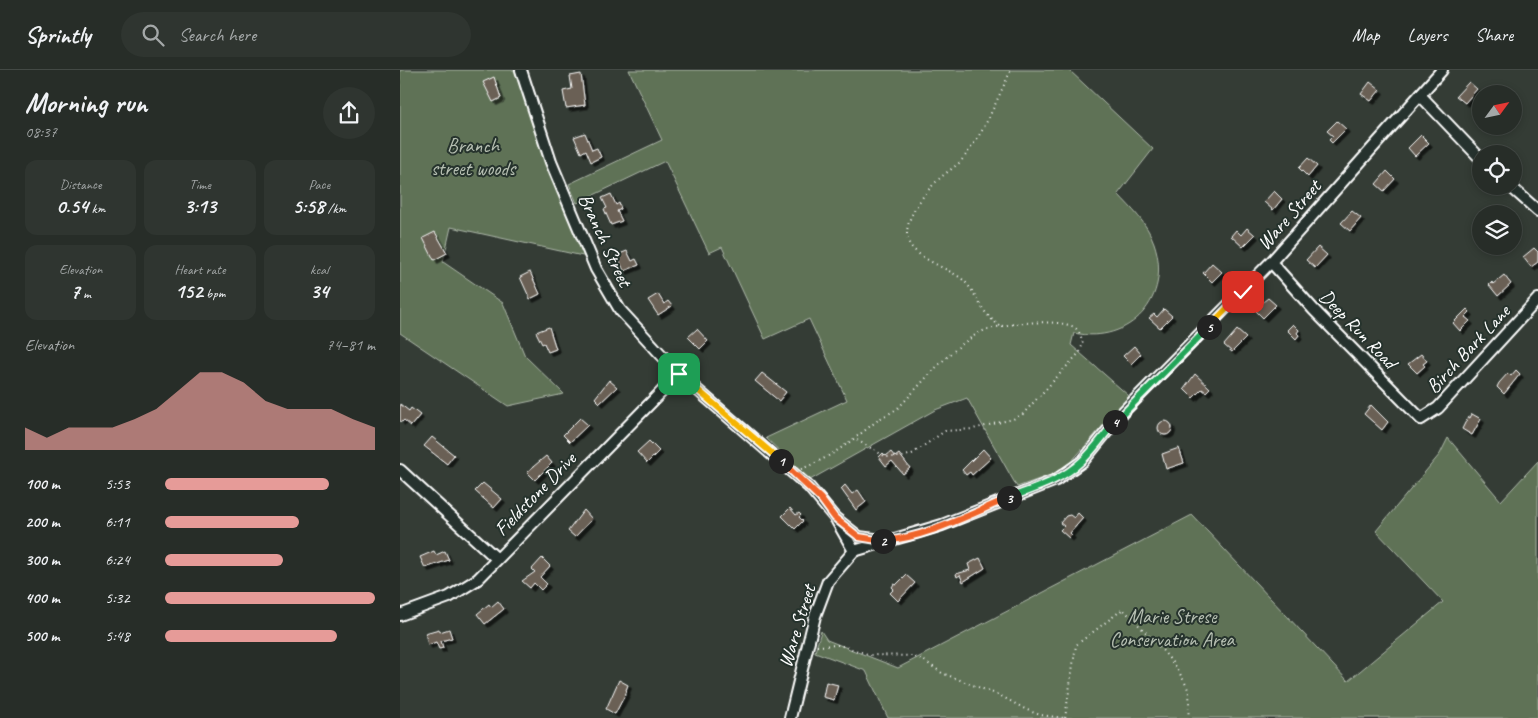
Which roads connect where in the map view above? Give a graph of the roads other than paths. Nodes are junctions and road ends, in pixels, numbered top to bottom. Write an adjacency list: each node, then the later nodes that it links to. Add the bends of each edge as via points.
1 (521, 70): 9 (street, Branch Street, via 551,162 605,286 620,310)
2 (1442, 70): 3 (street, Ware Street)
3 (1420, 95): 4 (street); 7 (street, Ware Street)
4 (1472, 150)
5 (1520, 195): 6 (street)
6 (1538, 212)
7 (1271, 262): 10 (street, Deep Run Road); 13 (street, Ware Street, via 1122,413 1083,461 1067,473 942,525)
8 (1538, 299): 10 (street, Birch Bark Lane, via 1438,408)
9 (679, 374): 12 (street, Branch Street, via 792,472 821,499); 15 (street, Fieldstone Drive)
10 (1421, 418)
11 (400, 470): 15 (street)
12 (835, 518): 13 (street, Branch Street, via 859,537); 14 (street, Branch Street)
13 (884, 541): 14 (street, Ware Street)
14 (854, 550): 17 (street, Ware Street, via 828,580 815,616)
15 (497, 558): 16 (street, Fieldstone Drive, via 478,579 449,597)
16 (400, 615)
17 (790, 718)

